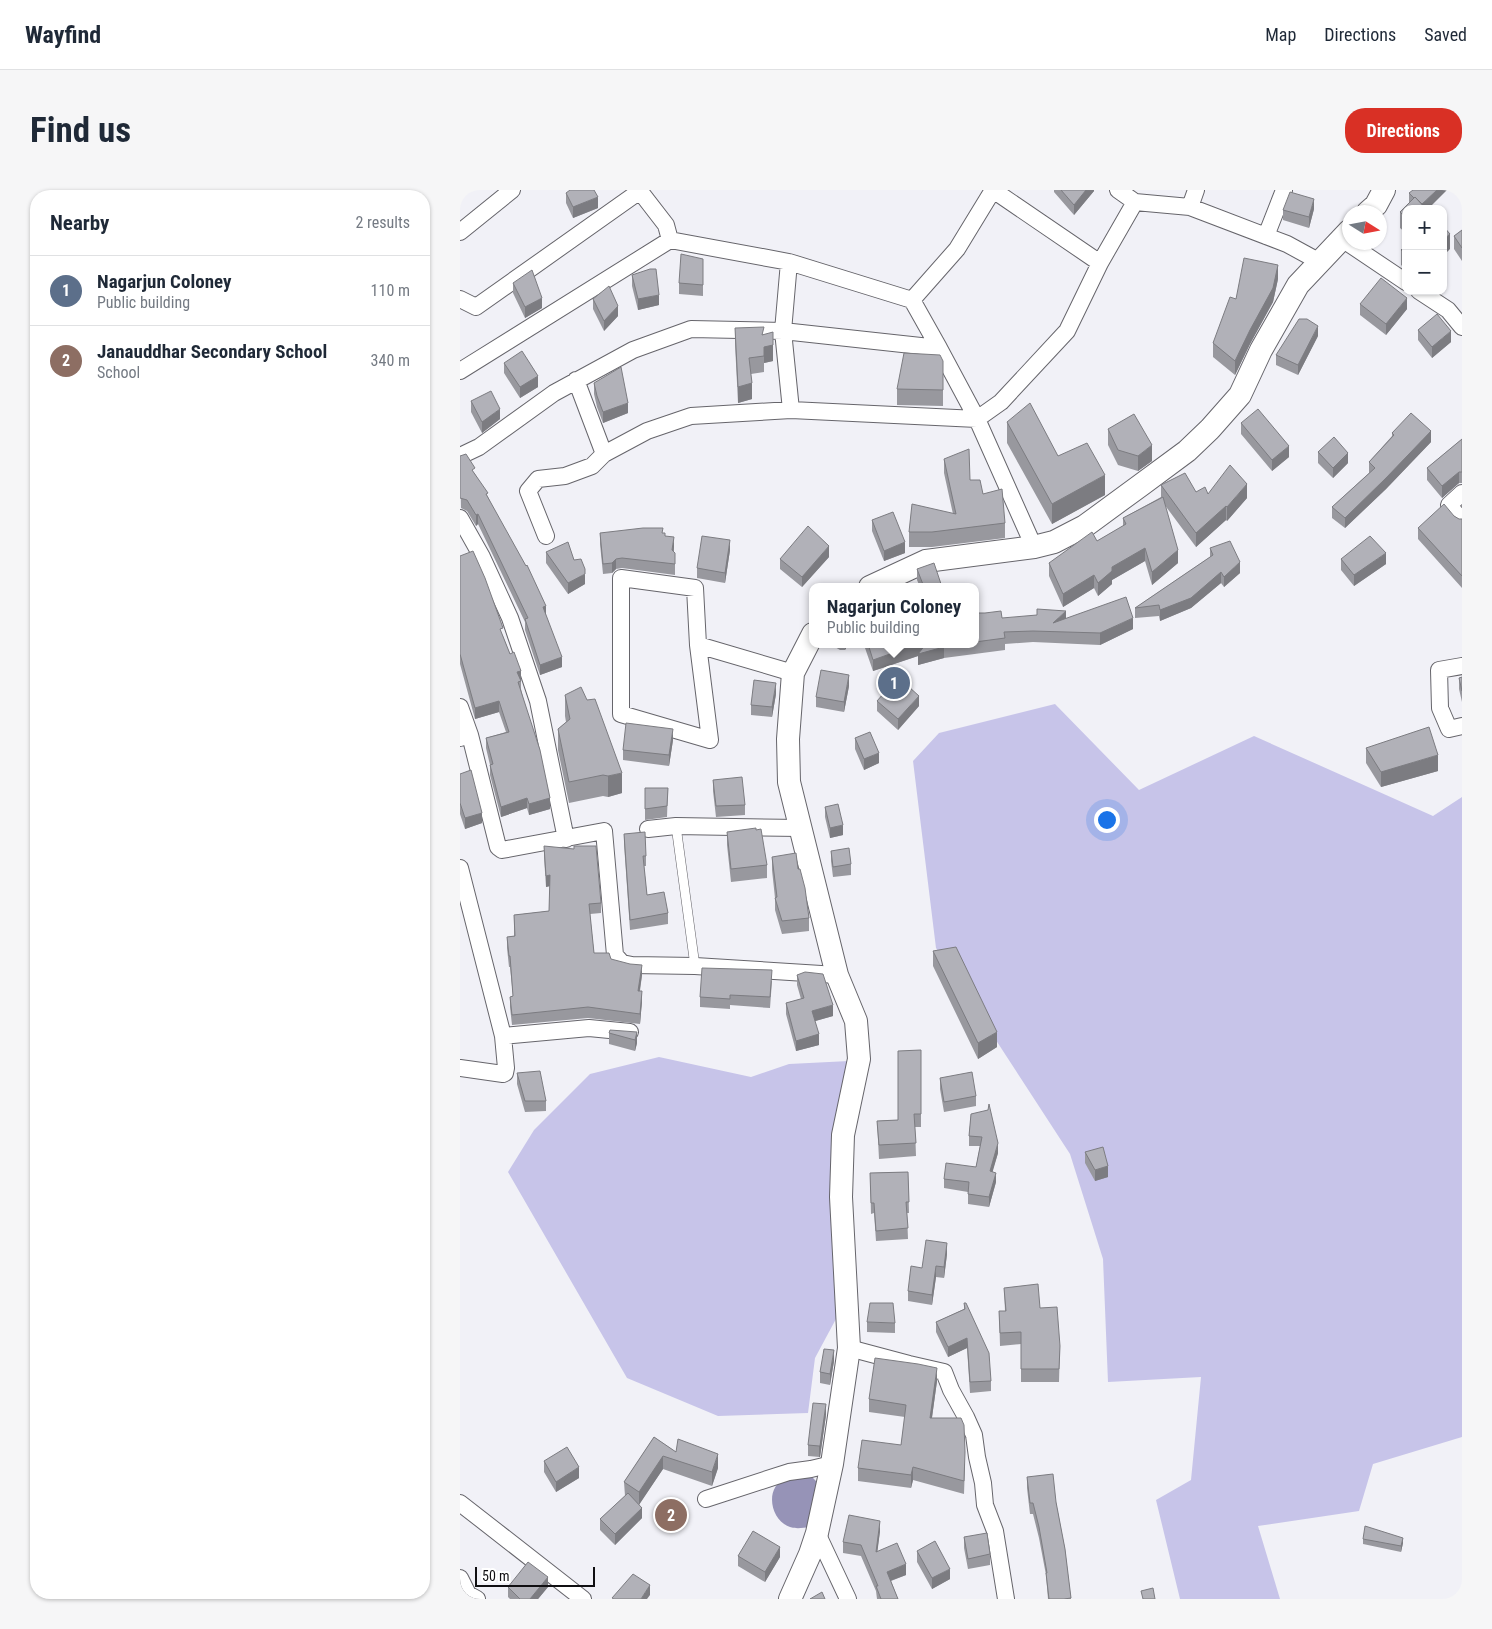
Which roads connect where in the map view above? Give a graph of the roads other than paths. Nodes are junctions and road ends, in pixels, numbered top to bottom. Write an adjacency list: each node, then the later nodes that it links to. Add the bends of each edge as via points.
1 (512, 190): 11 (street)
2 (993, 190): 18 (street); 22 (street, via 958,249)
3 (1118, 190): 8 (street)
4 (1196, 190): 10 (street)
5 (1284, 190): 12 (street)
6 (1384, 190): 9 (main road)
7 (640, 191): 14 (street, via 666,225); 21 (street, via 476,307)
8 (1135, 202): 10 (street); 18 (street)
9 (1376, 205)
10 (1190, 207): 12 (street)
11 (460, 232)
12 (1266, 236): 17 (street)
13 (1342, 239): 17 (main road)
14 (670, 240): 16 (street); 26 (street)
15 (1365, 250): 19 (street)
16 (788, 262): 22 (street); 24 (street)
17 (1320, 262): 37 (main road, via 1298,285 1240,395 1210,429 1187,451 1084,526 1054,542)
18 (1100, 263): 29 (street, via 1067,330 1001,402)
19 (1402, 279)
20 (1425, 295): 23 (street, via 1448,310)
21 (460, 299)
22 (912, 300): 25 (street)
23 (1462, 327)
24 (783, 331): 25 (street); 27 (street, via 691,330 632,350); 28 (street)
25 (939, 348): 29 (street)
26 (460, 371)
27 (576, 380): 30 (street); 31 (street, via 479,447)
28 (791, 410): 29 (street); 30 (street, via 691,416 647,431)
29 (977, 419): 37 (street)
30 (604, 454): 35 (street, via 592,466 565,476 538,479 528,491)
31 (460, 456)
32 (1462, 493): 34 (street, via 1449,505)
33 (460, 518): 36 (street)
34 (1462, 520)
35 (546, 536)
36 (468, 544): 49 (street, via 510,618 538,701)
37 (1034, 547): 38 (main road, via 926,561)
38 (879, 583)
39 (809, 641): 42 (main road)
40 (698, 645): 40 (street, via 695,588 621,578 621,714 710,740); 42 (street)
41 (1462, 666): 44 (street, via 1439,670 1440,708 1450,729)
42 (792, 673): 47 (main road, via 789,782)
43 (460, 706): 45 (street)
44 (1462, 726)
45 (465, 736): 49 (street, via 498,847 502,850)
46 (676, 826): 47 (street); 48 (street); 51 (lane)
47 (800, 828): 52 (main road)
48 (648, 829)
49 (566, 839): 51 (street, via 604,831 615,955 622,962)
50 (460, 868): 54 (street)
51 (694, 966): 52 (street)
52 (837, 975): 56 (main road, via 856,1021 859,1059 843,1135 841,1197)
53 (635, 1033): 54 (street, via 589,1028)
54 (503, 1036): 55 (street, via 505,1073)
55 (460, 1068)
56 (849, 1348): 57 (main road); 66 (street, via 944,1372 974,1435 985,1505 995,1530)
57 (832, 1464): 58 (street, via 789,1472); 60 (main road)
58 (706, 1498)
59 (460, 1503): 63 (street)
60 (818, 1533): 64 (main road); 65 (street)
61 (460, 1578): 62 (street)
62 (468, 1595)
63 (583, 1599)
64 (790, 1599)
65 (848, 1599)
66 (1006, 1599)

